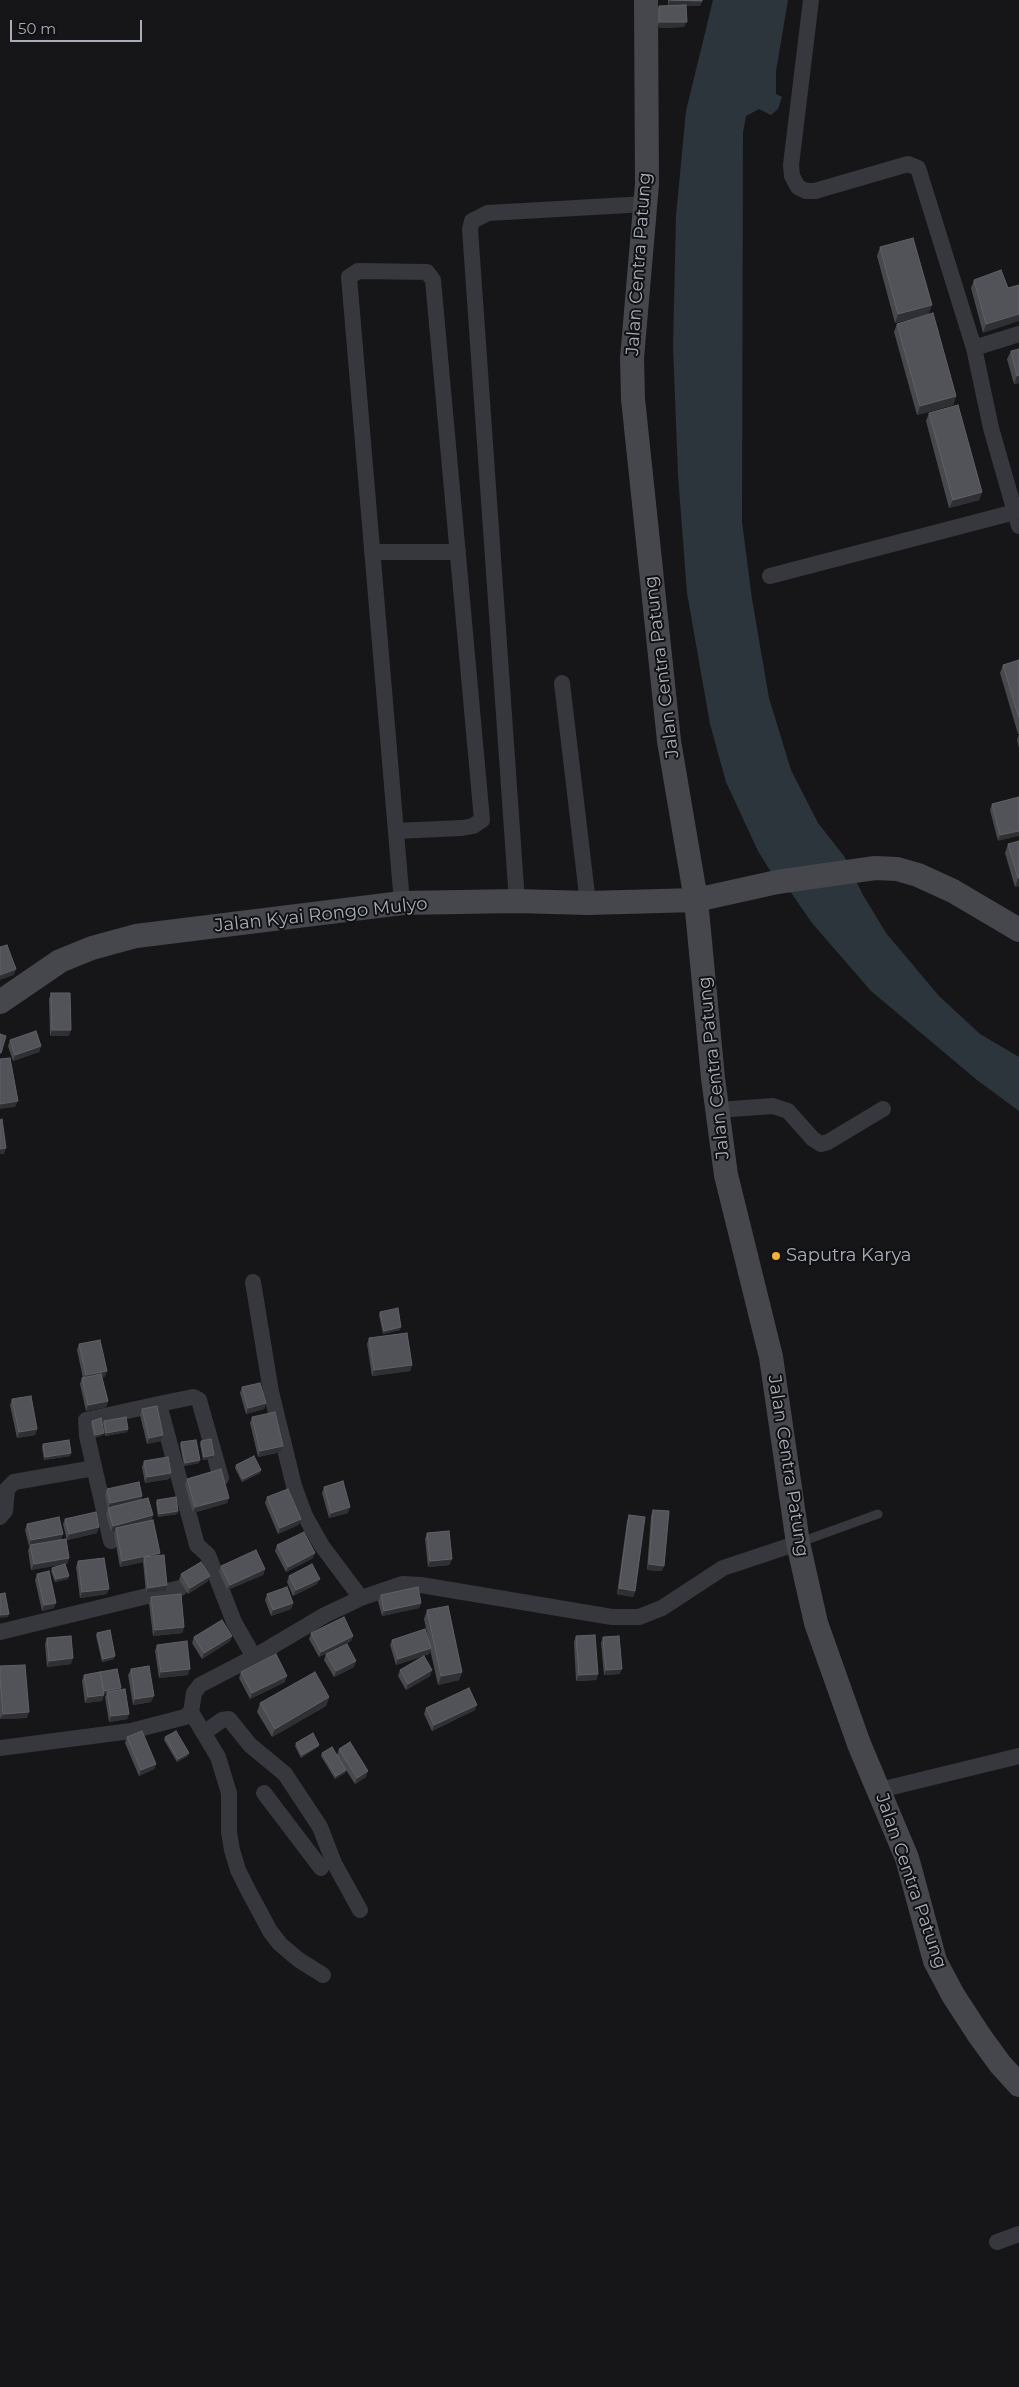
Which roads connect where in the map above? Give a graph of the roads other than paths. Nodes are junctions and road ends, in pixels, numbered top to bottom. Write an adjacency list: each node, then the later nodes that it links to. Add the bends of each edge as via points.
1 (646, 0): 3 (street, Jalan Centra Patung)
2 (811, 0): 5 (street, via 792,176 798,187 815,191 908,164 918,168)
3 (646, 204): 12 (street, Jalan Centra Patung, via 632,358 633,399 670,741); 13 (street, via 488,213 472,221 470,229)
4 (1019, 334): 5 (street)
5 (974, 348): 6 (street)
6 (1017, 519): 9 (street)
7 (372, 552): 8 (street); 8 (street, via 348,276 358,271 427,272 433,280); 11 (street)
8 (458, 552): 11 (street, via 482,820 474,826 462,828)
9 (770, 576)
10 (562, 684): 15 (street)
11 (396, 830): 14 (street)
12 (696, 900): 15 (street, Jalan Kyai Rongo Mulyo); 16 (street, Jalan Kyai Rongo Mulyo, via 777,882 854,871 897,869 953,891); 19 (street, Jalan Centra Patung)
13 (517, 902): 14 (street, Jalan Kyai Rongo Mulyo); 15 (street, Jalan Kyai Rongo Mulyo)
14 (402, 903): 17 (street, Jalan Kyai Rongo Mulyo, via 136,936 60,961)
15 (588, 903)
16 (1019, 930)
17 (0, 1002)
18 (883, 1109): 19 (street, via 821,1144 788,1111 773,1106)
19 (717, 1110): 27 (street, Jalan Centra Patung, via 726,1176 772,1357)
20 (253, 1282): 29 (street, via 271,1392 294,1486 305,1516 322,1546)
21 (159, 1404): 22 (street, via 86,1420); 23 (street, via 193,1397 199,1400); 31 (street, via 197,1545 208,1555 234,1622)
22 (94, 1468): 25 (street, via 14,1482 7,1489 5,1512); 26 (street)
23 (221, 1478)
24 (878, 1514): 27 (lane)
25 (0, 1517)
26 (111, 1542)
27 (798, 1543): 29 (street, via 723,1568 662,1608 639,1617 612,1617 420,1585 402,1584); 36 (street, Jalan Centra Patung, via 816,1623 859,1744)
28 (180, 1588): 30 (street)
29 (361, 1598): 31 (street)
30 (0, 1632)
31 (254, 1657): 32 (street, via 200,1685 194,1692)
32 (191, 1712): 33 (street); 34 (street, via 172,1722 131,1731)
33 (205, 1732): 39 (street, via 229,1718 250,1745 285,1774 320,1826 334,1863); 40 (street, via 218,1757 229,1793 229,1832 238,1870 280,1944)
34 (0, 1748)
35 (1019, 1756): 36 (street)
36 (880, 1790): 41 (street, Jalan Centra Patung, via 907,1858 935,1961 978,2035)
37 (264, 1793): 38 (street)
38 (320, 1868)
39 (360, 1910)
40 (323, 1975)
41 (1019, 2085)
42 (1019, 2234): 43 (street)
43 (997, 2242)

